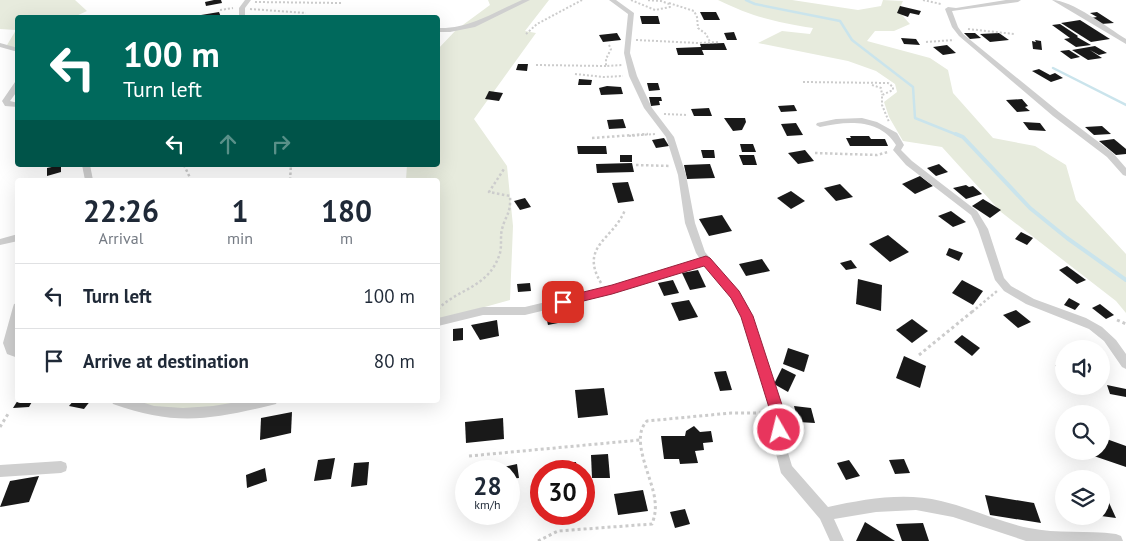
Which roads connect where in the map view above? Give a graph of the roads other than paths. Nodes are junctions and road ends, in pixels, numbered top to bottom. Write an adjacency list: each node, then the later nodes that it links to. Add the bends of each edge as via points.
1 (528, 0): 5 (street, via 473,25)
2 (612, 0): 15 (street, via 631,13 627,53 648,108 667,133 680,166 690,223)
3 (1018, 0): 12 (street, via 956,10 948,8 956,28 966,39 1110,155)
4 (1055, 0): 6 (street)
5 (440, 30)
6 (1126, 42)
7 (0, 45): 8 (street)
8 (15, 49)
9 (15, 88): 10 (street, via 6,101)
10 (15, 105)
11 (820, 125): 19 (street, via 862,120 894,135 900,146 897,150 909,163 974,213 1004,286 1036,303 1094,326 1105,335)
12 (1126, 174)
13 (15, 238): 14 (street)
14 (0, 242)
15 (706, 261): 17 (street, via 612,290 525,310 483,311); 24 (street, via 735,295 747,316 778,414 780,446 786,469)
16 (15, 319): 18 (street, via 9,343 11,351)
17 (440, 322)
18 (15, 352)
19 (1126, 364)
20 (127, 403): 21 (street, via 154,411 193,413)
21 (258, 403)
22 (62, 467): 23 (street)
23 (0, 471)
24 (825, 514): 25 (street); 26 (street, via 857,508 927,505 1030,535)
25 (837, 541)
26 (1116, 541)

